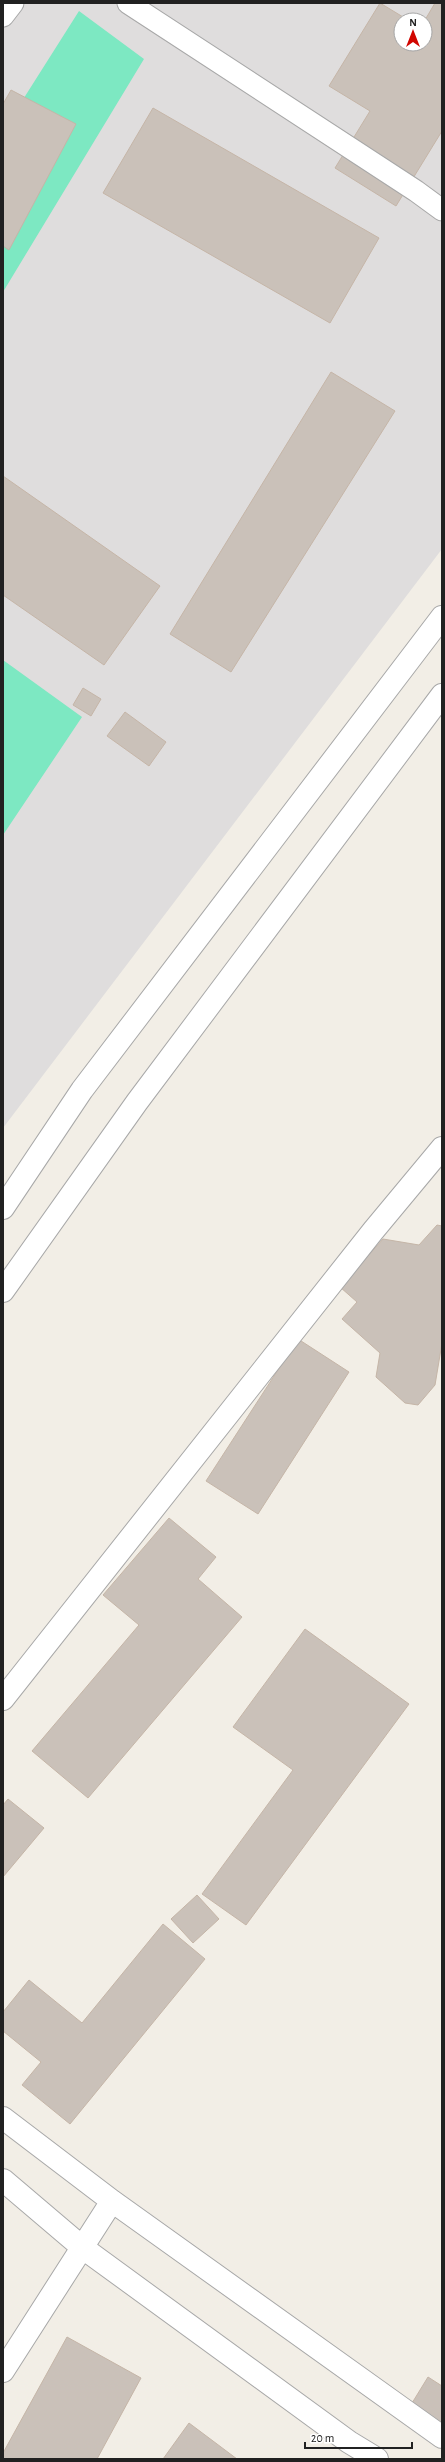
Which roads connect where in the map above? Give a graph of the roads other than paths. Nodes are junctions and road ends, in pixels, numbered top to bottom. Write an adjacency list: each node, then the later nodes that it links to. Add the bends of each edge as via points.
1 (13, 3): 3 (lane)
2 (128, 3): 4 (lane)
3 (3, 16)
4 (442, 210)
5 (442, 617): 8 (street, via 82,1090)
6 (442, 695): 9 (street, via 137,1102)
7 (442, 1148): 10 (street, via 373,1231)
8 (3, 1208)
9 (3, 1291)
10 (3, 1699)
11 (3, 2118): 13 (street)
12 (3, 2180): 14 (street)
13 (112, 2201): 14 (street); 16 (street)
14 (83, 2248): 15 (street); 17 (street, via 349,2442)
15 (3, 2371)
16 (442, 2436)
17 (377, 2459)

